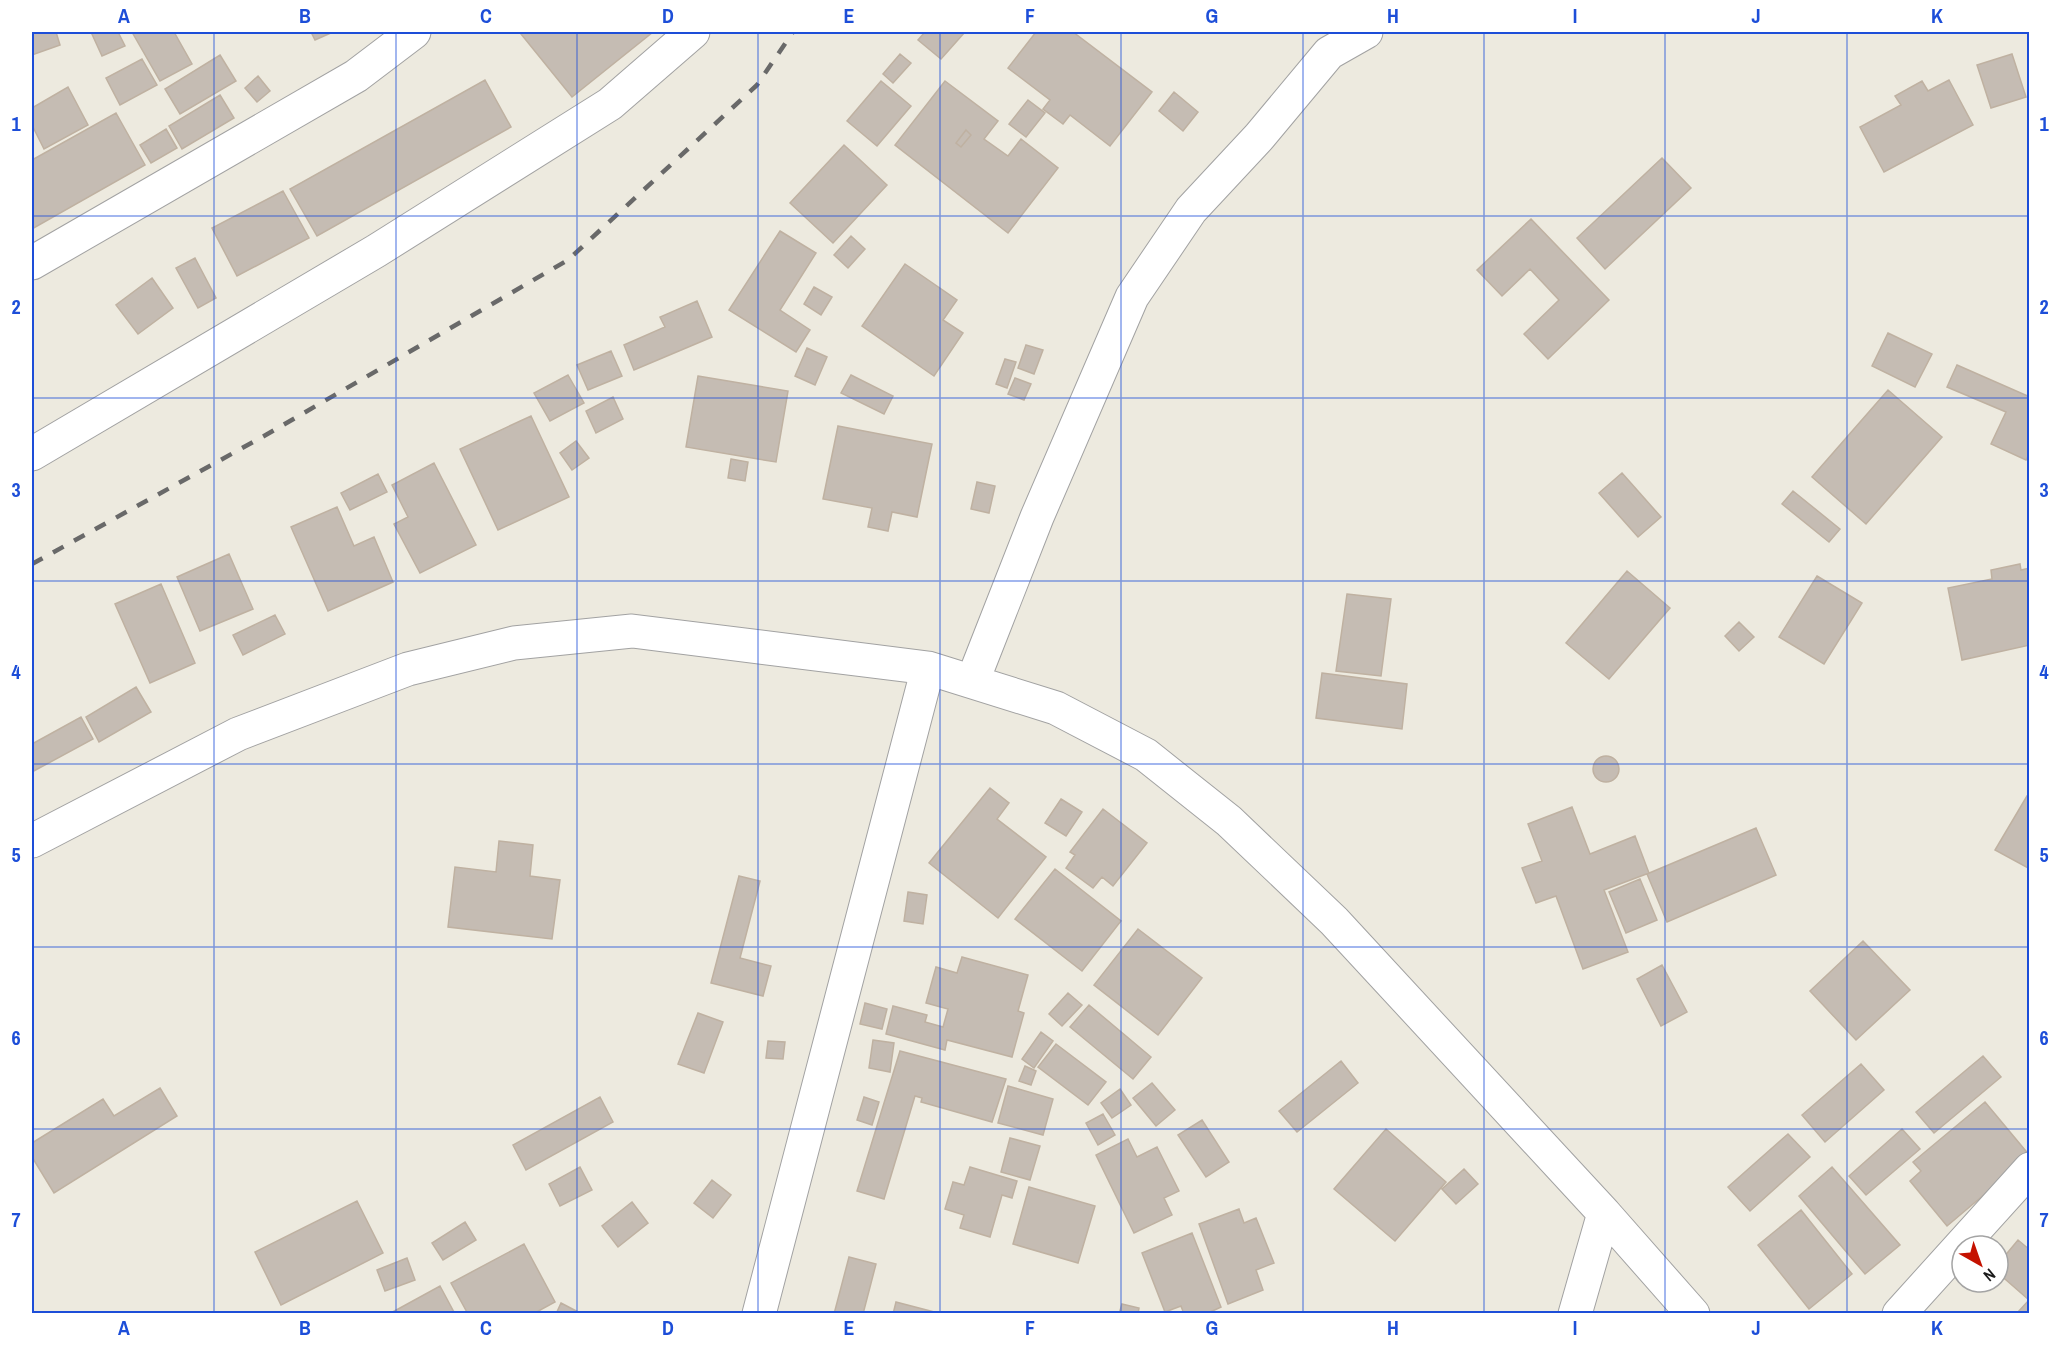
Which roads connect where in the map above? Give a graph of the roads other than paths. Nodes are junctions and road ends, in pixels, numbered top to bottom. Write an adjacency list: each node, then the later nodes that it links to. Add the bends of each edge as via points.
1 (414, 32): 4 (street, via 356,76)
2 (693, 32): 5 (street, via 610,104 376,251)
3 (1366, 32): 7 (street, via 1329,52 1259,137 1191,210 1132,297 1037,517)
4 (32, 263)
5 (32, 454)
6 (928, 668): 7 (street); 8 (street, via 632,631 514,643 408,669 238,734); 11 (street)
7 (973, 680): 10 (street, via 1056,708 1146,755 1229,822 1334,921)
8 (32, 841)
9 (2030, 1169): 14 (street)
10 (1604, 1212): 12 (street); 13 (street)
11 (759, 1314)
12 (1575, 1314)
13 (1693, 1314)
14 (1899, 1314)

